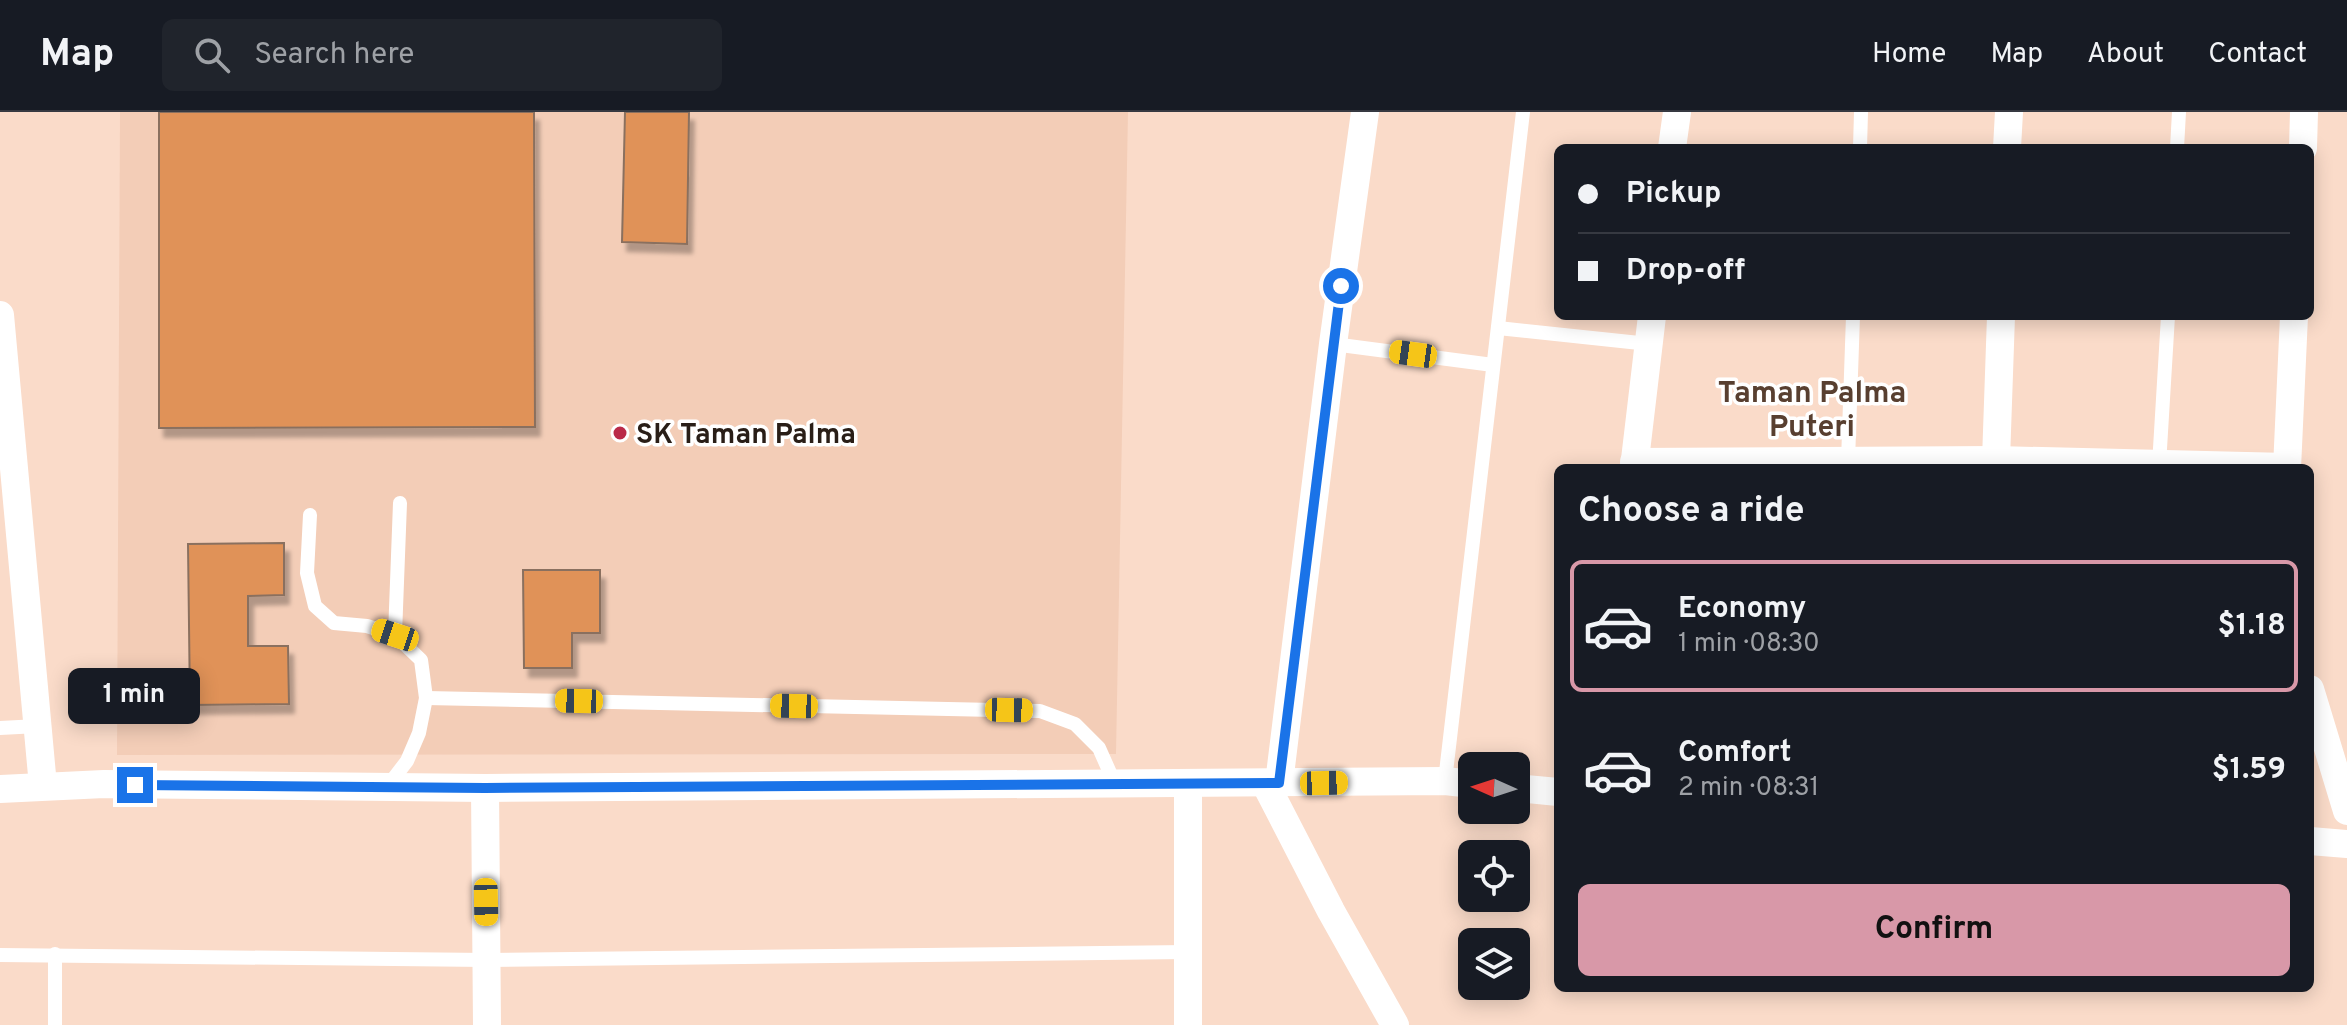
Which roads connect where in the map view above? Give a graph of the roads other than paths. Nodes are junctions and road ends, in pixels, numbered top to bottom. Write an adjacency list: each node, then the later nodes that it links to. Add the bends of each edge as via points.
1 (1365, 112): 20 (street)
2 (1523, 112): 18 (lane)
3 (1677, 112): 8 (street)
4 (1861, 112): 9 (lane)
5 (2009, 112): 10 (street)
6 (2179, 112): 11 (lane)
7 (2304, 112): 12 (street)
8 (1673, 144)
9 (1860, 144)
10 (2007, 144)
11 (2177, 144)
12 (2303, 144)
13 (1853, 320): 23 (lane)
14 (2001, 320): 22 (street)
15 (2168, 320): 27 (lane)
16 (2294, 320): 28 (street)
17 (0, 326): 34 (street)
18 (1498, 328): 19 (lane); 21 (lane)
19 (1650, 330): 24 (street)
20 (1333, 344): 21 (lane); 38 (street)
21 (1493, 365): 36 (lane)
22 (1996, 460): 23 (street); 26 (street)
23 (1848, 461): 25 (street)
24 (1634, 464)
25 (1688, 464)
26 (2126, 464)
27 (2159, 464)
28 (2287, 464)
29 (400, 503): 31 (lane)
30 (310, 515): 31 (lane, via 307,573 315,606 334,623)
31 (395, 635): 32 (lane, via 421,660)
32 (426, 698): 40 (lane, via 1040,711 1075,724 1099,748); 42 (lane, via 407,761)
33 (2314, 702): 47 (street)
34 (38, 726): 35 (lane); 41 (street)
35 (0, 728)
36 (1462, 752)
37 (1188, 783): 38 (street); 40 (street); 50 (street)
38 (1272, 783): 39 (street); 57 (street, via 1331,911)
39 (1458, 783)
40 (1115, 784): 43 (street)
41 (43, 786): 42 (street); 44 (street)
42 (387, 787): 43 (street)
43 (485, 788): 53 (street)
44 (0, 789)
45 (1530, 789): 46 (street)
46 (1554, 792)
47 (2347, 811)
48 (2314, 841): 49 (street)
49 (2347, 844)
50 (1188, 952): 53 (lane); 56 (street)
51 (55, 954): 52 (lane); 53 (lane); 54 (lane)
52 (0, 955)
53 (487, 960): 55 (street)
54 (55, 1025)
55 (487, 1025)
56 (1188, 1025)
57 (1395, 1025)

